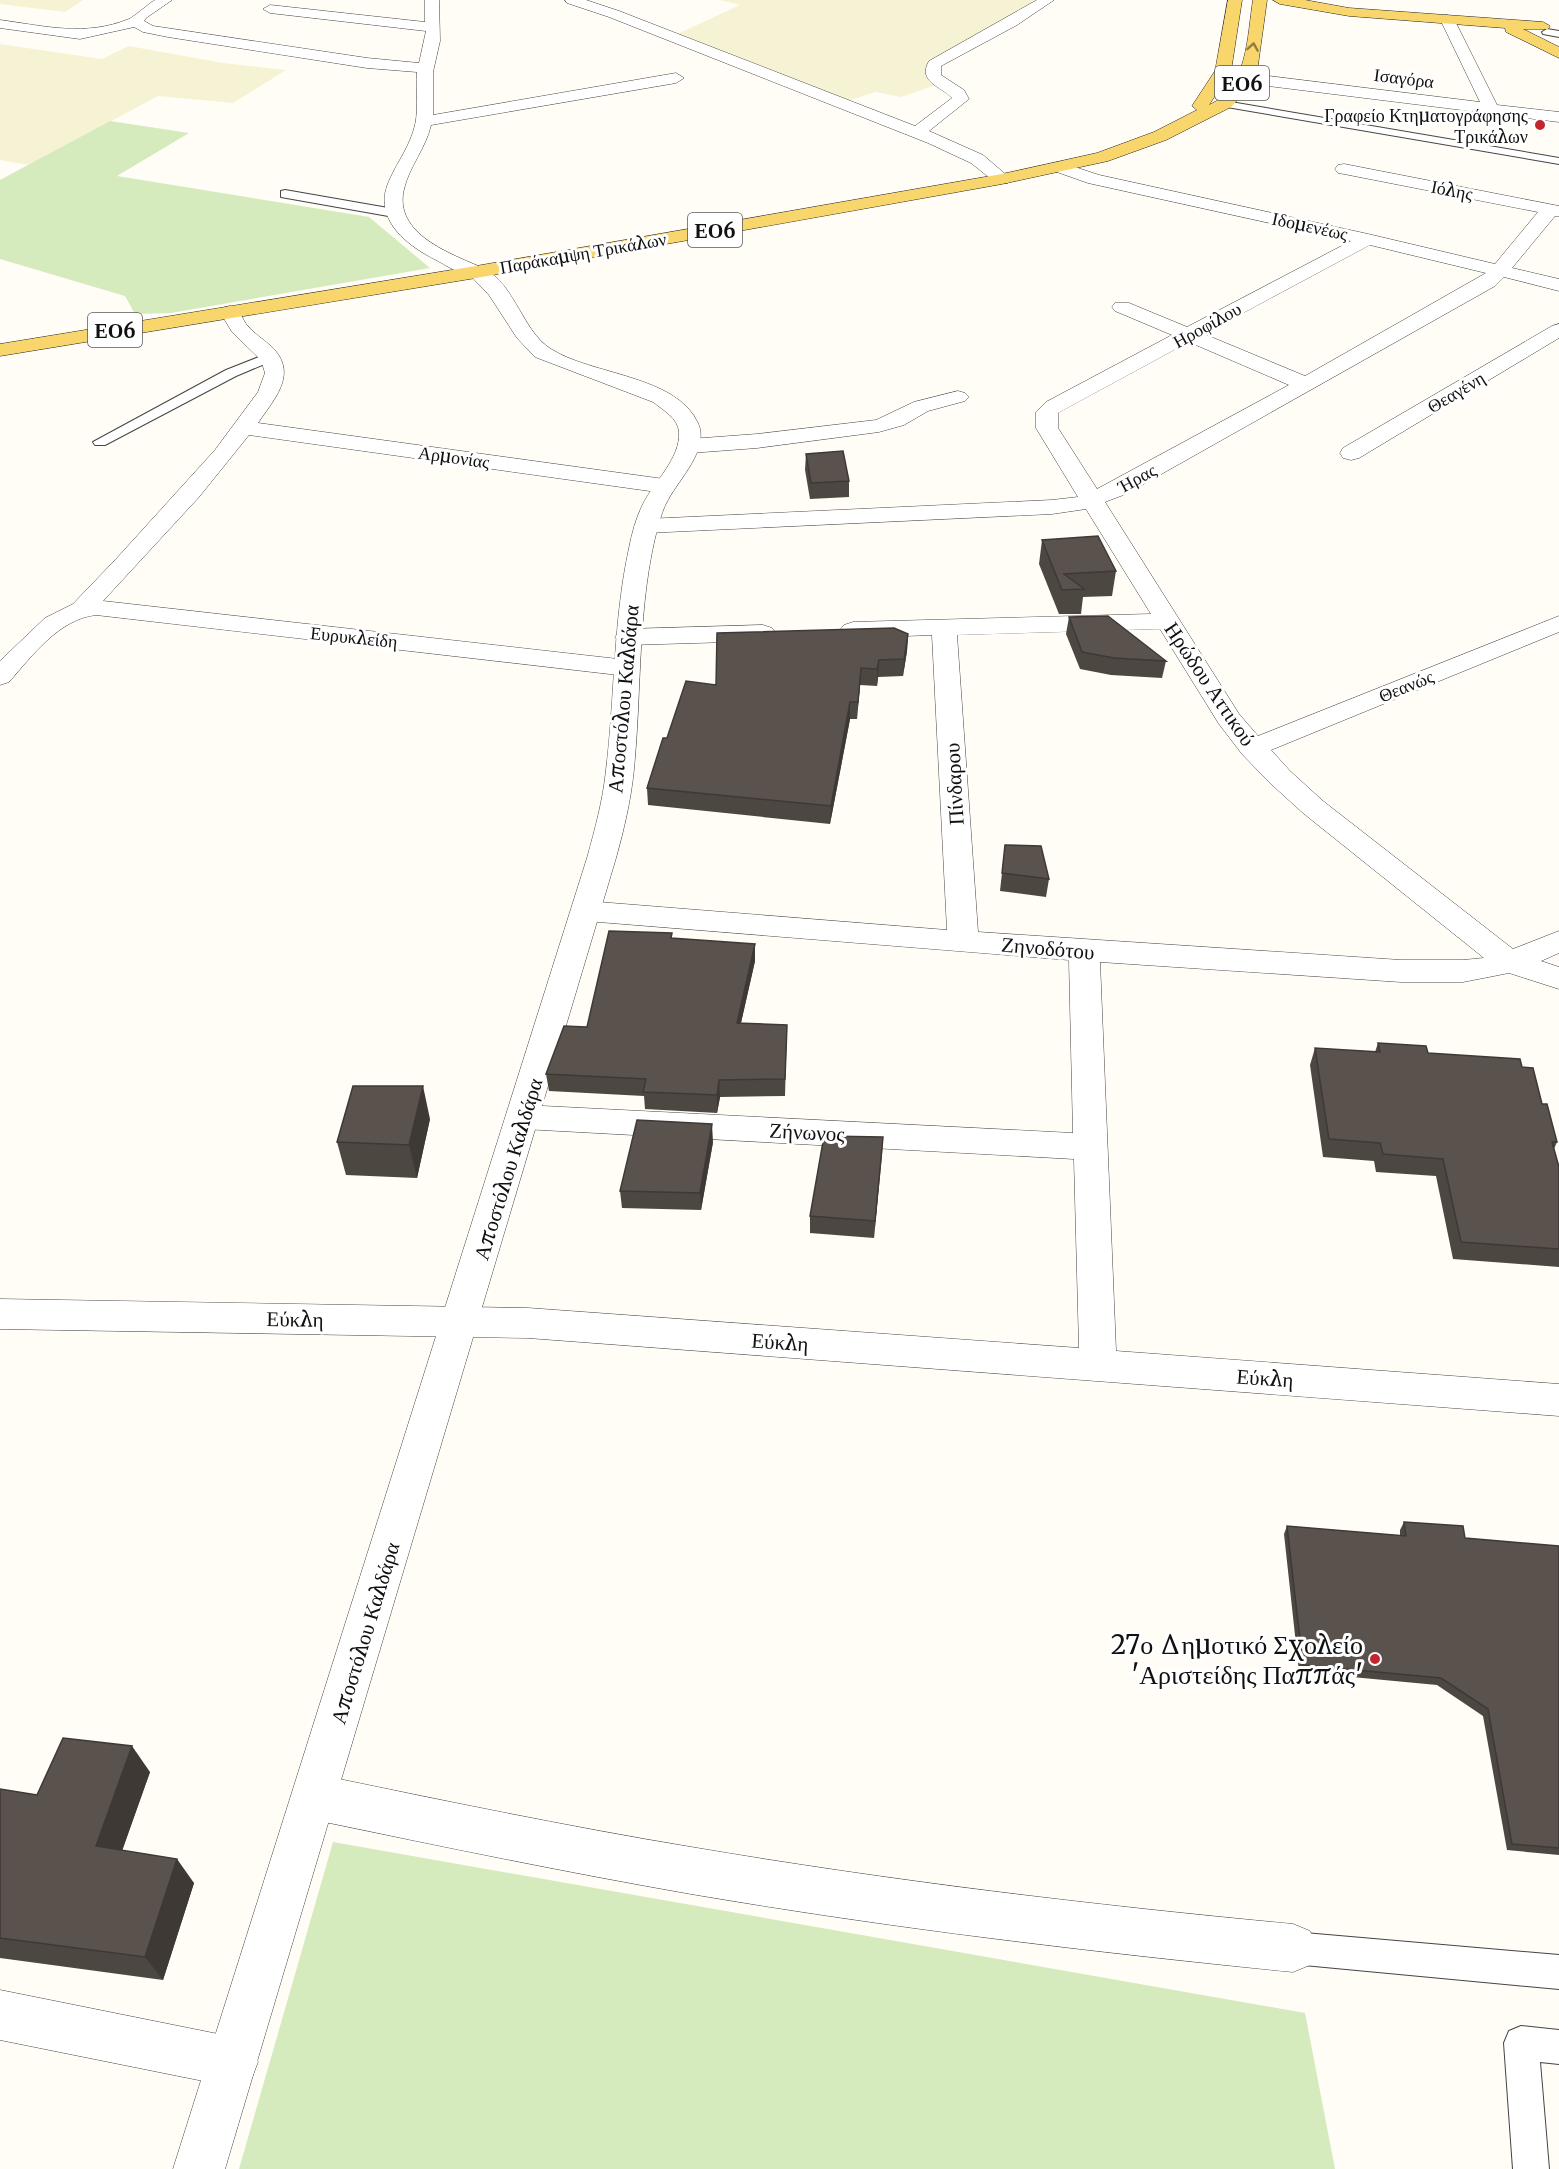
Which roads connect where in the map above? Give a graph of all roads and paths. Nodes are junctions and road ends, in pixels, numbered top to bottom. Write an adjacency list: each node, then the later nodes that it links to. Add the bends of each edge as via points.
1 (165, 0): 10 (street)
2 (432, 0): 12 (street)
3 (572, 0): 24 (street)
4 (1047, 0): 24 (street, via 934,64 934,79 961,99)
5 (1235, 2): 7 (main road); 22 (main road, Παράκαμψη Τρικάλων / ΕΟ6, via 1223,71)
6 (270, 9): 12 (street)
7 (1266, 9): 8 (main road); 8 (main road); 18 (main road, Παράκαμψη Τρικάλων / ΕΟ6, one-way to 7)
8 (1312, 9): 9 (main road)
9 (1447, 19): 13 (main road); 13 (main road, via 1499,20 1509,18 1521,8); 15 (main road, via 1516,30); 20 (street)
10 (136, 22): 11 (street, via 80,35); 16 (street, via 168,33)
11 (0, 24)
12 (433, 27): 16 (street)
13 (1550, 31): 14 (main road)
14 (1559, 45)
15 (1559, 53)
16 (425, 68): 23 (street)
17 (676, 78): 23 (street)
18 (1244, 78): 19 (main road, Παράκαμψη Τρικάλων / ΕΟ6); 20 (street, Ισαγόρα)
19 (1225, 104): 22 (main road, Παράκαμψη Τρικάλων / ΕΟ6); 25 (lane)
20 (1491, 108): 21 (street, Ισαγόρα)
21 (1559, 117)
22 (1193, 118): 26 (main road, Παράκαμψη Τρικάλων / ΕΟ6, via 1134,147)
23 (424, 121): 31 (street, via 394,189)
24 (917, 132): 28 (street, via 977,159)
25 (1559, 161)
26 (1060, 167): 28 (main road, Παράκαμψη Τρικάλων / ΕΟ6); 32 (street, Ιδομενέως, via 1119,185)
27 (1344, 169): 30 (street, Ιόλης)
28 (1002, 179): 34 (main road, Παράκαμψη Τρικάλων / ΕΟ6)
29 (285, 194): 31 (lane)
30 (1554, 210): 33 (street, Ήρας)
31 (394, 213): 34 (street, via 406,231 423,245)
32 (1368, 238): 33 (street, Ιδομενέως); 39 (street, Ηροφίλου)
33 (1501, 270): 35 (street, Ιδομενέως); 42 (street, Ήρας, via 1475,290)
34 (476, 272): 37 (main road, Παράκαμψη Τρικάλων / ΕΟ6); 47 (street, via 498,292 528,340 542,353 669,403 687,421 692,437)
35 (1559, 285)
36 (1122, 308): 39 (street)
37 (230, 312): 40 (main road, Παράκαμψη Τρικάλων / ΕΟ6); 41 (street, via 239,328)
38 (1559, 330): 48 (street, Θεαγένη)
39 (1188, 335): 42 (street); 44 (street, Ηροφίλου)
40 (0, 350)
41 (269, 357): 45 (street, via 275,370 274,381); 46 (lane)
42 (1306, 384): 50 (street, Ήρας)
43 (958, 397): 47 (street, via 921,406 879,426)
44 (1047, 412): 50 (street, Ηρώδου Αττικού, via 1048,433)
45 (244, 428): 49 (street, Αρμονίας); 52 (street, via 156,531)
46 (100, 442)
47 (690, 446): 49 (street, Αποστόλου Καλδάρα)
48 (1351, 453)
49 (664, 486): 51 (street, Αποστόλου Καλδάρα)
50 (1093, 500): 51 (street, Ήρας, via 1052,507); 53 (street, Ηρώδου Αττικού)
51 (646, 526): 58 (street, Αποστόλου Καλδάρα, via 637,563)
52 (82, 609): 58 (street, Ευρυκλείδη); 59 (street, via 56,623)
53 (1166, 621): 55 (street); 60 (street, Ηρώδου Αττικού, via 1228,718)
54 (1559, 623): 60 (street, Θεανώς)
55 (944, 628): 56 (street); 62 (street, Πίνδαρου)
56 (827, 631)
57 (792, 632): 58 (street, Ευρυκλείδη)
58 (627, 652): 61 (street, Αποστόλου Καλδάρα, via 616,796)
59 (0, 677)
60 (1252, 748): 65 (street, Ηρώδου Αττικού, via 1313,807)
61 (586, 911): 62 (street, Ζηνοδότου); 67 (street, Αποστόλου Καλδάρα)
62 (963, 941): 64 (street, Ζηνοδότου)
63 (1559, 941): 65 (street, Ζηνοδότου)
64 (1084, 951): 65 (street, Ζηνοδότου, via 1401,971 1463,971); 68 (street)
65 (1510, 962): 66 (street, Ηρώδου Αττικού)
66 (1559, 978)
67 (524, 1118): 68 (street, Ζήνωνος); 70 (street, Αποστόλου Καλδάρα)
68 (1090, 1147): 71 (street)
69 (0, 1314): 70 (street, Εύκλη)
70 (461, 1321): 71 (street, Εύκλη); 73 (street, Αποστόλου Καλδάρα)
71 (1098, 1366): 72 (street, Εύκλη)
72 (1559, 1400)
73 (315, 1797): 74 (street, via 606,1856 864,1898 1062,1925); 78 (street, Αποστόλου Καλδάρα)
74 (1293, 1948): 75 (lane)
75 (1559, 1972)
76 (0, 2015): 78 (street)
77 (1559, 2047): 80 (lane, via 1521,2043)
78 (232, 2062): 79 (street, Αποστόλου Καλδάρα)
79 (199, 2169)
80 (1531, 2169)

